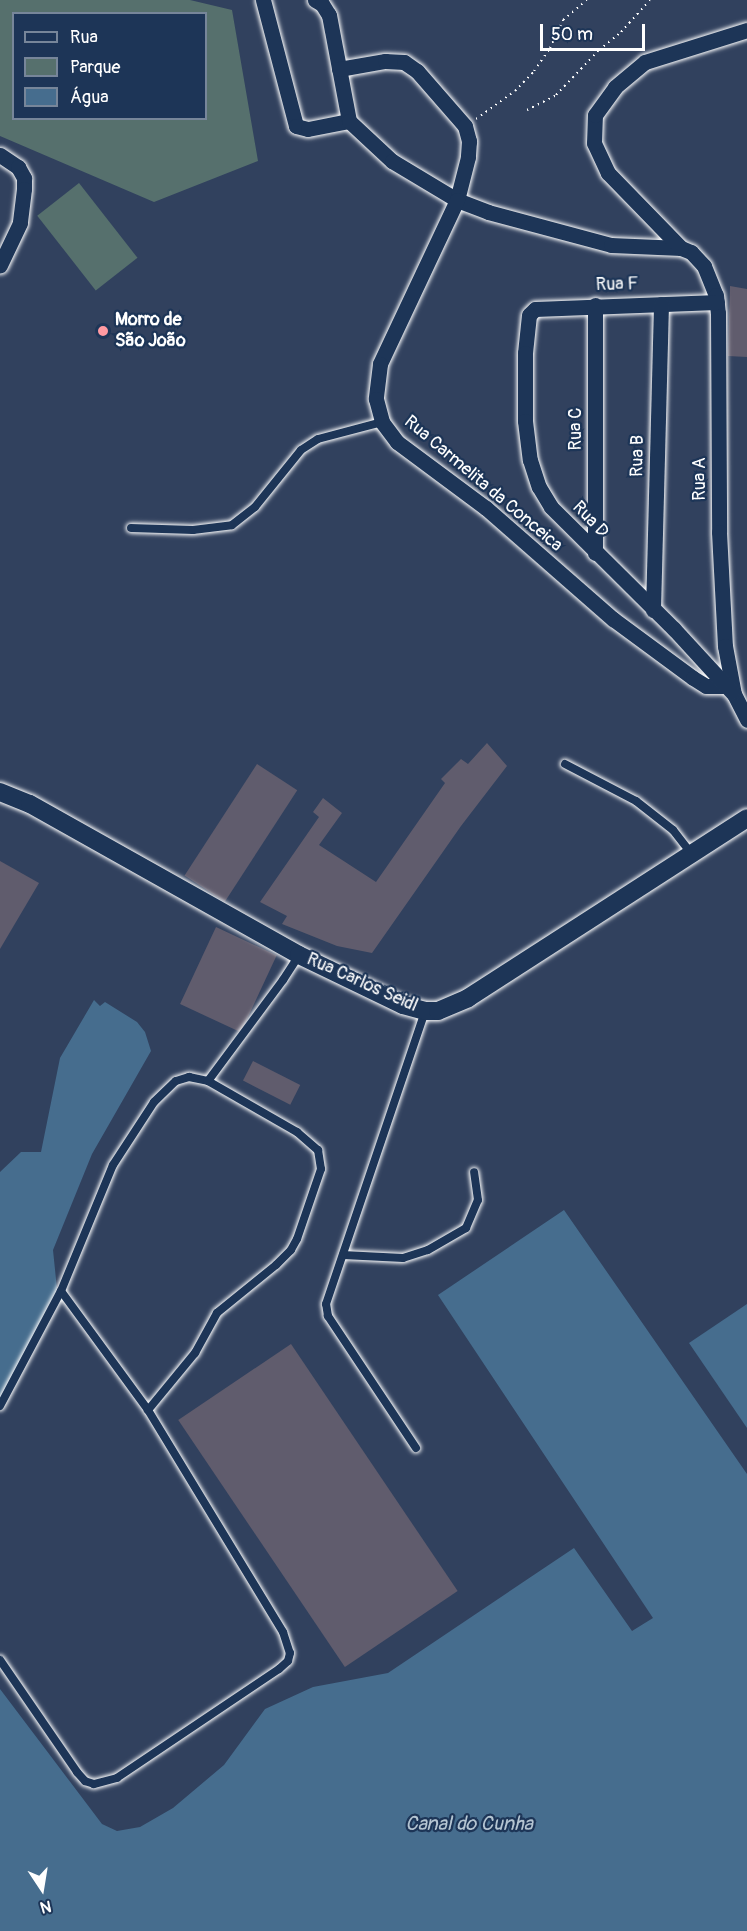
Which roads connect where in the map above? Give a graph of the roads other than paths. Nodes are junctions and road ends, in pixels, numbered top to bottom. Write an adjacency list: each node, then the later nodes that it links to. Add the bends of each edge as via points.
1 (263, 0): 5 (street, via 296,126 308,129)
2 (315, 0): 4 (street, via 329,15)
3 (747, 30): 8 (street, Rua A, via 645,62 615,87 595,115 594,143 608,173)
4 (339, 69): 5 (street); 7 (street, Rua Carmelita da Conceica, via 385,61 404,62 417,71 465,126 470,148)
5 (349, 121): 7 (street, via 392,161)
6 (0, 155): 9 (street, via 18,167 24,189 20,223)
7 (457, 200): 8 (street, via 611,245); 14 (street, Rua Carmelita da Conceica, via 380,364 376,399)
8 (681, 248): 10 (street, Rua A, via 691,252 704,266)
9 (0, 265)
10 (717, 302): 11 (street, Rua F); 18 (street, Rua A, via 722,608)
11 (660, 304): 12 (street, Rua F); 17 (street, Rua B)
12 (595, 305): 13 (street, Rua F, via 535,309); 16 (street, Rua C)
13 (528, 324): 16 (street, Rua D, via 525,393 530,460 551,507)
14 (382, 422): 15 (lane, via 318,439 301,450 255,507 232,525 193,530); 18 (street, Rua Carmelita da Conceica, via 397,442 486,508 613,619 706,686)
15 (131, 528)
16 (595, 553): 17 (street, Rua D)
17 (653, 610): 18 (street, Rua D)
18 (730, 690): 19 (street, Rua A)
19 (747, 720)
20 (565, 764): 23 (lane, via 636,801 673,830)
21 (0, 792): 24 (street, Rua Carlos Seidl, via 38,809)
22 (747, 818): 23 (street, Rua Carlos Seidl)
23 (692, 854): 25 (street, Rua Carlos Seidl, via 468,998 438,1011)
24 (299, 955): 25 (street, Rua Carlos Seidl, via 403,1005); 26 (lane)
25 (425, 1011): 28 (lane)
26 (208, 1081): 29 (lane, via 189,1077 176,1082 154,1102 134,1129 113,1165); 31 (lane, via 297,1132 318,1150 322,1166 291,1250 217,1313 195,1353)
27 (474, 1172): 28 (lane, via 478,1200 466,1228 428,1250 403,1258)
28 (343, 1255): 32 (lane, via 326,1304 328,1316)
29 (61, 1291): 30 (lane); 31 (lane)
30 (0, 1406)
31 (148, 1410): 33 (lane, via 283,1632 290,1648 288,1661 117,1778 94,1784 77,1772)
32 (416, 1448)
33 (0, 1660)

